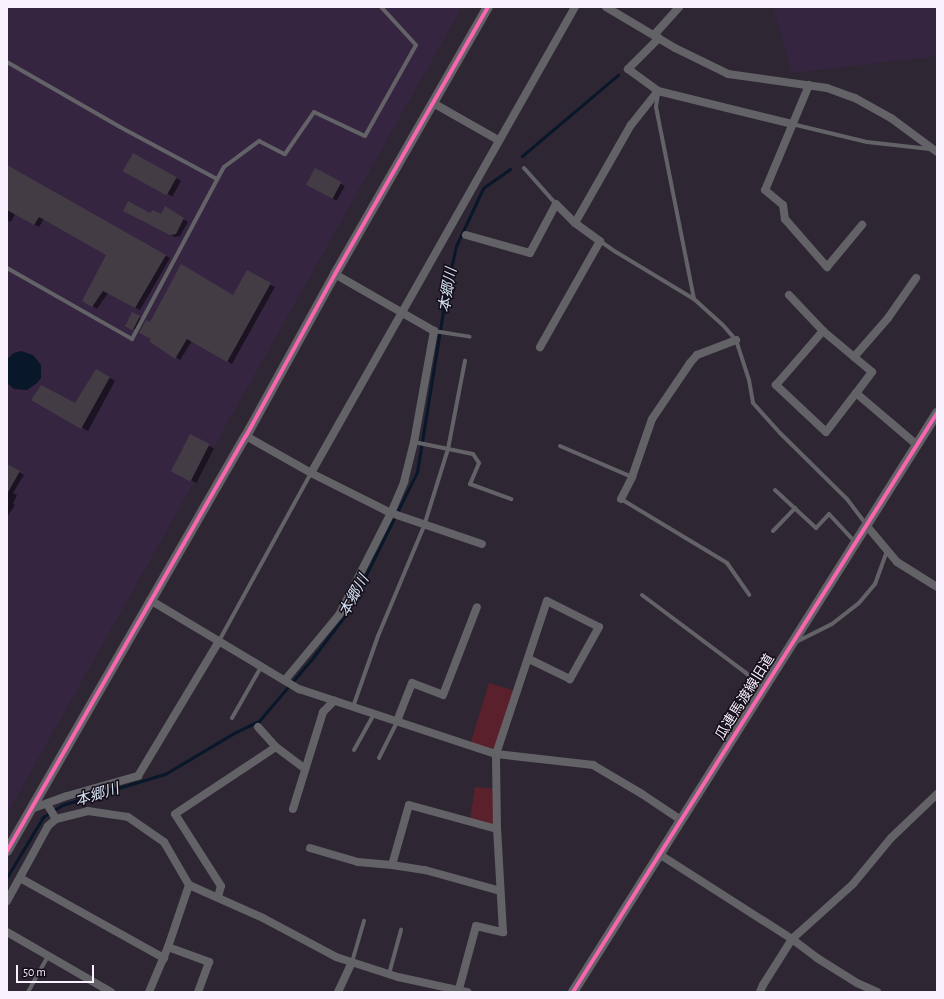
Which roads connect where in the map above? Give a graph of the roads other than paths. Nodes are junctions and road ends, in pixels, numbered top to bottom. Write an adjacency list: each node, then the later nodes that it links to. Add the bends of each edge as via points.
1 (381, 7): 15 (lane, via 416,45 365,136 314,112 285,154 259,141 224,167)
2 (488, 7): 10 (street)
3 (575, 7): 12 (street)
4 (606, 7): 6 (street)
5 (679, 7): 6 (street)
6 (657, 36): 8 (street, via 675,48 728,74); 9 (street, via 628,69)
7 (7, 62): 15 (lane)
8 (809, 85): 11 (street); 13 (street, via 827,88 855,98 891,118)
9 (658, 92): 11 (street); 17 (street, via 631,125); 25 (lane, via 656,107)
10 (433, 103): 12 (street); 22 (street)
11 (792, 124): 13 (lane, via 866,142); 18 (street, via 765,190 783,205 784,219 827,266)
12 (498, 140): 26 (street)
13 (936, 150)
14 (524, 168): 16 (lane)
15 (217, 179): 21 (lane, via 132,339)
16 (556, 204): 17 (street); 19 (street, via 530,253)
17 (575, 223): 20 (street)
18 (862, 225)
19 (466, 235)
20 (600, 241): 25 (lane); 31 (street)
21 (7, 268)
22 (335, 274): 26 (street); 36 (street)
23 (916, 278): 32 (street, via 888,318)
24 (789, 294): 28 (street)
25 (694, 299): 30 (lane)
26 (402, 312): 27 (street); 41 (street)
27 (434, 331): 29 (lane); 37 (street)
28 (823, 331): 32 (street); 34 (street, via 776,385 826,432)
29 (470, 337)
30 (736, 340): 42 (street, via 697,355 690,363 652,419); 48 (lane, via 749,380 753,403 847,499)
31 (540, 347)
32 (854, 357): 34 (street, via 872,372)
33 (465, 361): 40 (lane)
34 (856, 393): 38 (street)
35 (937, 413): 38 (street, 瓜連馬渡線旧道)
36 (246, 436): 41 (street); 57 (street)
37 (414, 442): 40 (lane); 47 (street, via 404,482)
38 (917, 445): 48 (street, 瓜連馬渡線旧道)
39 (560, 446): 42 (lane)
40 (448, 449): 44 (lane, via 472,454 479,463 470,484); 49 (lane)
41 (311, 473): 47 (street); 59 (lane)
42 (632, 477): 45 (street)
43 (775, 490): 46 (lane)
44 (511, 499)
45 (621, 499): 56 (lane, via 727,563)
46 (795, 508): 50 (lane); 51 (lane, via 816,528 829,514)
47 (390, 513): 49 (street); 63 (street, via 339,615)
48 (866, 525): 51 (street, 瓜連馬渡線旧道); 53 (street)
49 (424, 526): 52 (street); 66 (lane, via 378,636)
50 (773, 531)
51 (855, 542): 60 (street, 瓜連馬渡線旧道)
52 (482, 544)
53 (887, 550): 54 (street, via 897,562); 60 (lane, via 875,584 859,603 832,624)
54 (937, 587)
55 (642, 595): 64 (lane, via 745,672)
56 (749, 595)
57 (150, 600): 59 (street); 79 (street)
58 (477, 607): 69 (street, via 443,694 412,683)
59 (219, 641): 62 (street); 77 (street, via 138,776)
60 (791, 644): 64 (street, 瓜連馬渡線旧道)
61 (529, 659): 61 (street, via 547,601 599,627 570,679); 73 (street)
62 (261, 666): 63 (street); 68 (lane)
63 (285, 680): 65 (street, via 299,689)
64 (763, 690): 81 (street, 瓜連馬渡線旧道)
65 (334, 701): 66 (street); 75 (street, via 323,712)
66 (354, 707): 67 (street)
67 (374, 714): 69 (street); 72 (lane)
68 (232, 718)
69 (397, 721): 73 (street); 74 (lane)
70 (258, 727): 71 (street)
71 (276, 747): 75 (street); 90 (street, via 175,814 222,886)
72 (354, 750)
73 (496, 754): 81 (street, via 593,765); 82 (street)
74 (379, 758)
75 (304, 769): 78 (street)
76 (937, 794): 95 (street, via 891,838 853,884)
77 (47, 804): 79 (street); 80 (street)
78 (293, 809)
79 (31, 810): 84 (street)
80 (56, 820): 87 (street, via 48,826); 88 (street, via 88,811 128,817 164,842)
81 (681, 820): 85 (street, 瓜連馬渡線旧道)
82 (497, 829): 86 (street, via 409,805); 89 (street)
83 (310, 848): 86 (street, via 358,862)
84 (7, 852)
85 (659, 854): 95 (street); 107 (street, 瓜連馬渡線旧道)
86 (392, 865): 89 (street, via 425,870)
87 (20, 878): 91 (street); 98 (street)
88 (190, 886): 90 (street); 96 (street)
89 (500, 891): 101 (street, via 503,932 476,926)
90 (218, 897): 99 (street)
91 (7, 901)
92 (364, 921): 99 (lane)
93 (401, 930): 100 (lane)
94 (7, 932): 97 (street)
95 (792, 939): 108 (street); 109 (street, via 816,958)
96 (168, 947): 98 (street); 105 (street, via 210,962)
97 (48, 956): 102 (lane); 103 (street)
98 (164, 958): 104 (street)
99 (352, 962): 100 (street); 106 (street)
100 (389, 974): 101 (street)
101 (463, 991)
102 (28, 992)
103 (111, 992)
104 (149, 992)
105 (198, 992)
106 (338, 992)
107 (573, 992)
108 (760, 992)
109 (877, 992)

